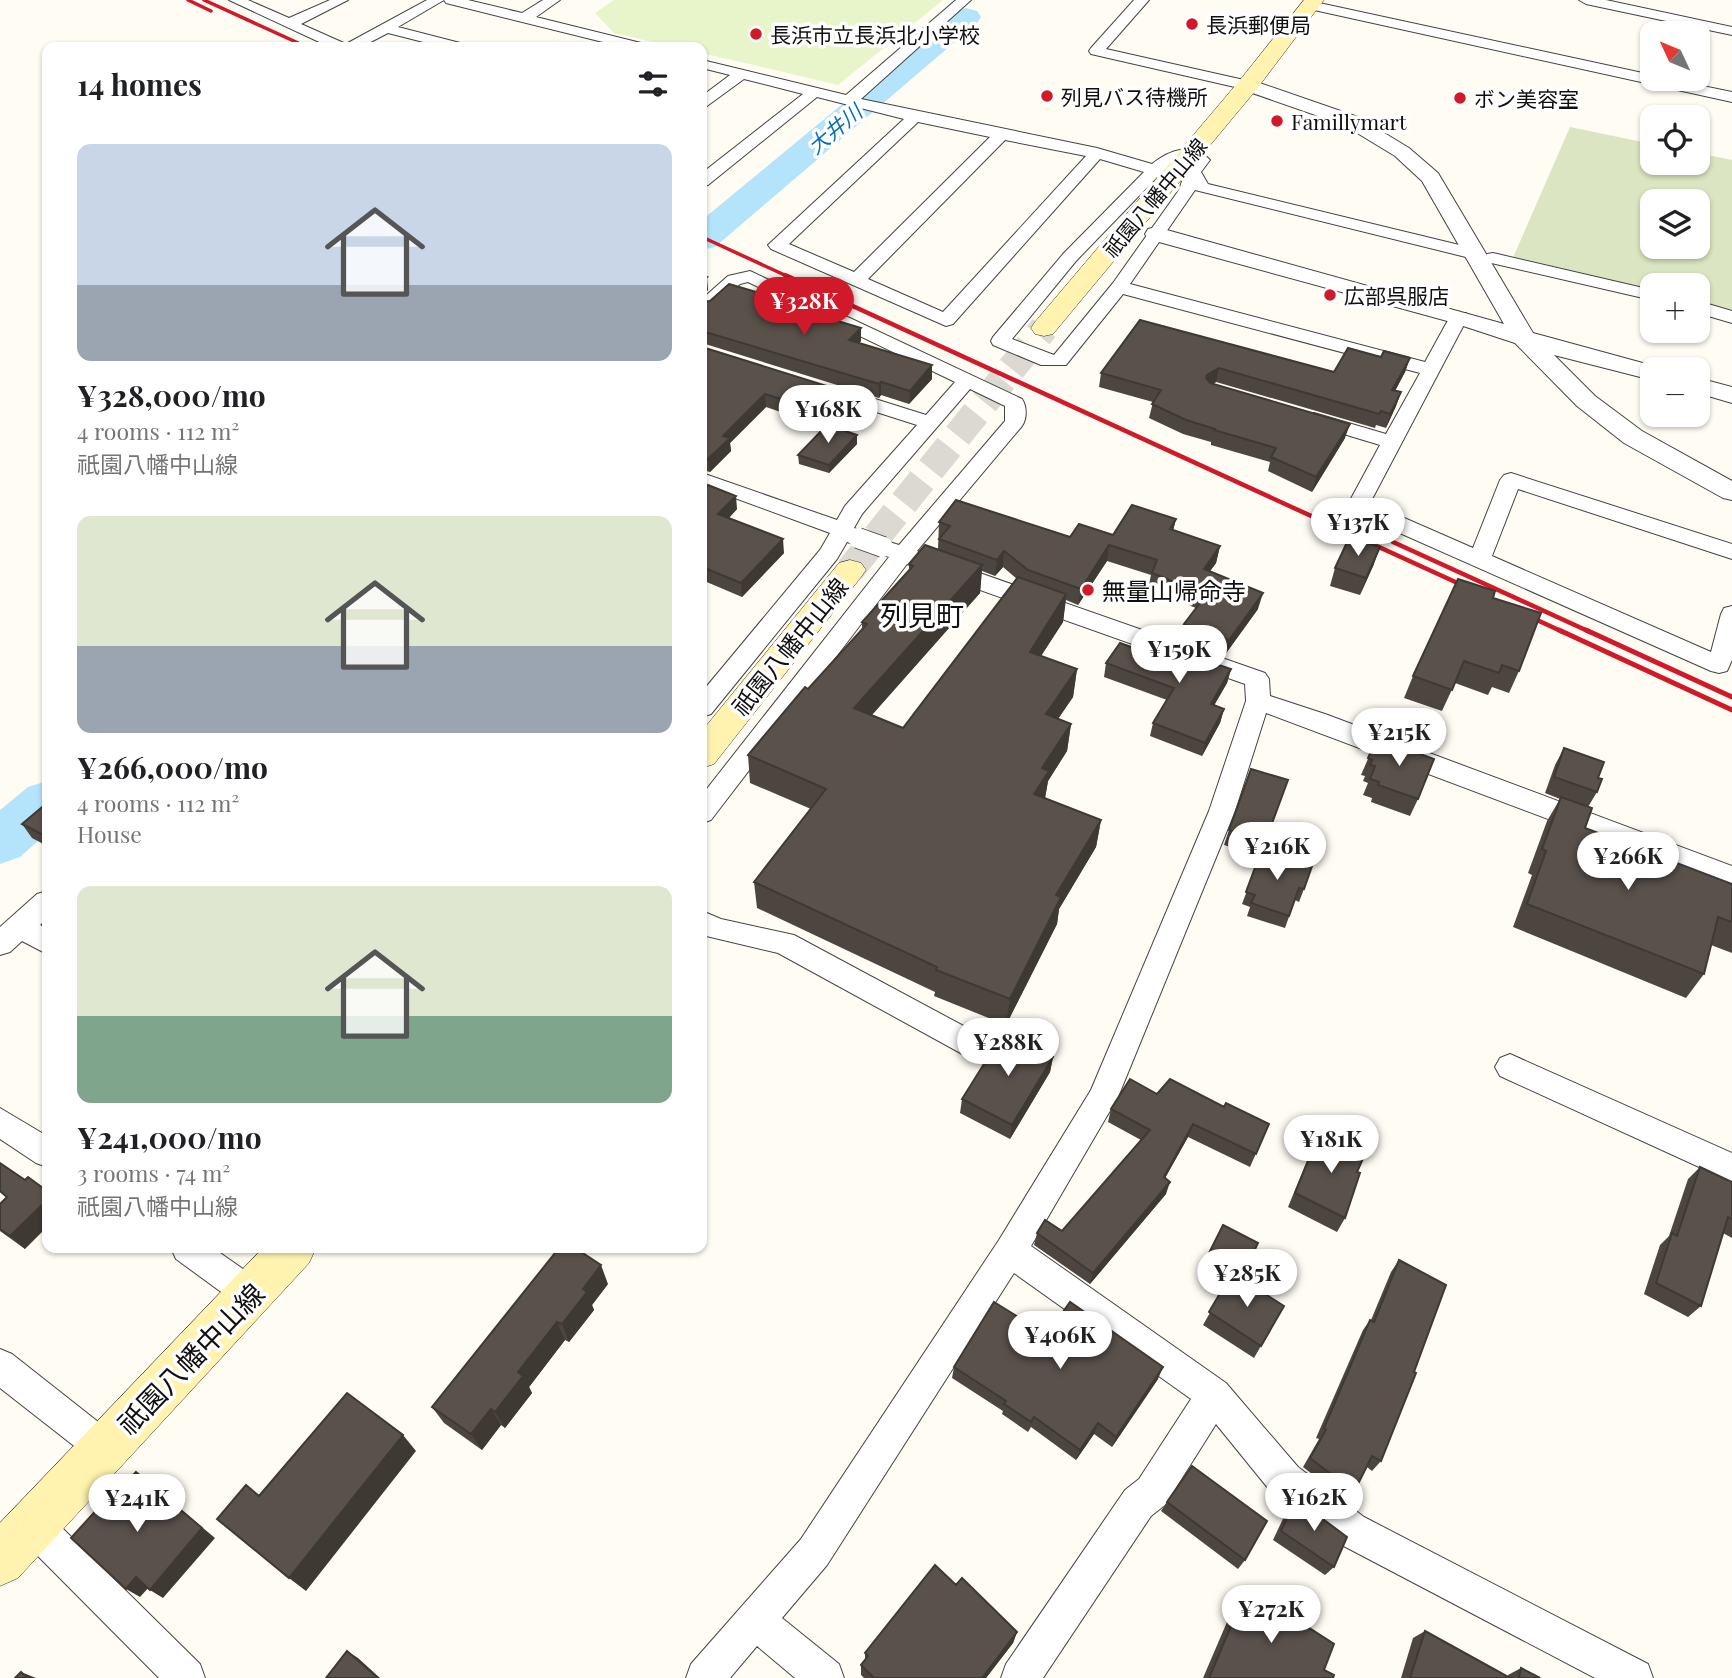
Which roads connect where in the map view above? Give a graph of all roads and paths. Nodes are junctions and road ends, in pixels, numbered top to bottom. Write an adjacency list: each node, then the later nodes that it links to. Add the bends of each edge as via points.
1 (236, 0): 11 (street)
2 (341, 0): 11 (street)
3 (437, 0): 12 (street)
4 (451, 0): 10 (street)
5 (553, 0): 10 (street)
6 (964, 0): 24 (street)
7 (1142, 0): 20 (street, via 1096,51)
8 (1586, 0): 13 (street, via 1679,15)
9 (1312, 3): 20 (main road, 祇園八幡中山線); 22 (street)
10 (524, 18): 17 (street)
11 (289, 24): 14 (street)
12 (386, 28): 15 (street); 16 (street)
13 (1732, 31)
14 (330, 42)
15 (360, 42)
16 (440, 42)
17 (602, 42)
18 (707, 65): 19 (street)
19 (740, 75): 21 (street); 23 (street)
20 (1248, 85): 28 (main road, 祇園八幡中山線); 32 (street, via 1351,121 1402,152 1430,177)
21 (813, 93): 24 (street); 30 (street)
22 (1732, 97)
23 (707, 99)
24 (858, 104): 25 (street)
25 (915, 117): 26 (street); 33 (street, via 777,245)
26 (1001, 135): 27 (street); 33 (street)
27 (1097, 153): 29 (street); 33 (street, via 946,320)
28 (1192, 162): 29 (street, via 1173,155); 31 (street, via 1187,190); 32 (street, via 1202,187); 40 (main road, 祇園八幡中山線)
29 (1155, 170): 34 (street, via 1070,257 1000,341 1048,361 1059,360)
30 (707, 177)
31 (1156, 234): 34 (street); 38 (street)
32 (1484, 256): 35 (street); 41 (street)
33 (856, 280)
34 (1119, 287): 42 (street)
35 (1640, 292)
36 (707, 304): 44 (street, via 734,279 750,276)
37 (1710, 311): 39 (street)
38 (1460, 317): 41 (street); 42 (street)
39 (1732, 317)
40 (1044, 328)
41 (1524, 338): 43 (street); 52 (street, via 1586,401 1633,437)
42 (1432, 370): 50 (street)
43 (1640, 370)
44 (967, 380): 49 (street); 54 (street, via 1015,403 1015,422)
45 (808, 384): 49 (street)
46 (1710, 389): 47 (street)
47 (1732, 395)
48 (1291, 413): 50 (street)
49 (929, 422): 53 (street, via 853,511)
50 (1393, 442): 56 (street, via 1358,506)
51 (707, 481): 53 (street)
52 (1732, 492)
53 (850, 535): 54 (street, bridge); 61 (street)
54 (893, 551): 60 (street, via 1257,679); 63 (street)
55 (1732, 552): 56 (street, via 1510,480)
56 (1479, 560): 59 (street)
57 (850, 570): 62 (main road, 祇園八幡中山線)
58 (1732, 614): 59 (street)
59 (1725, 668)
60 (1258, 701): 64 (street); 74 (street, via 1222,811 1103,1097)
61 (707, 702)
62 (707, 749)
63 (707, 806)
64 (1732, 877)
65 (42, 906): 67 (street)
66 (707, 924): 69 (street, via 784,943)
67 (10, 935): 68 (street)
68 (42, 942)
69 (976, 1047)
70 (1510, 1067): 73 (street)
71 (0, 1122): 72 (street)
72 (42, 1150)
73 (1732, 1168)
74 (1010, 1251): 79 (street); 83 (street, via 814,1552)
75 (194, 1253): 77 (street)
76 (288, 1253): 77 (main road, 祇園八幡中山線)
77 (251, 1294): 80 (main road, 祇園八幡中山線)
78 (0, 1366): 80 (street)
79 (1214, 1395): 84 (street, via 1285,1480 1351,1530); 88 (street, via 1152,1492 1138,1503)
80 (104, 1448): 81 (main road, 祇園八幡中山線)
81 (33, 1525): 82 (main road, 祇園八幡中山線); 85 (street)
82 (0, 1560)
83 (755, 1620): 86 (street); 87 (street)
84 (1625, 1676)
85 (186, 1678)
86 (705, 1678)
87 (825, 1678)
88 (1020, 1678)

